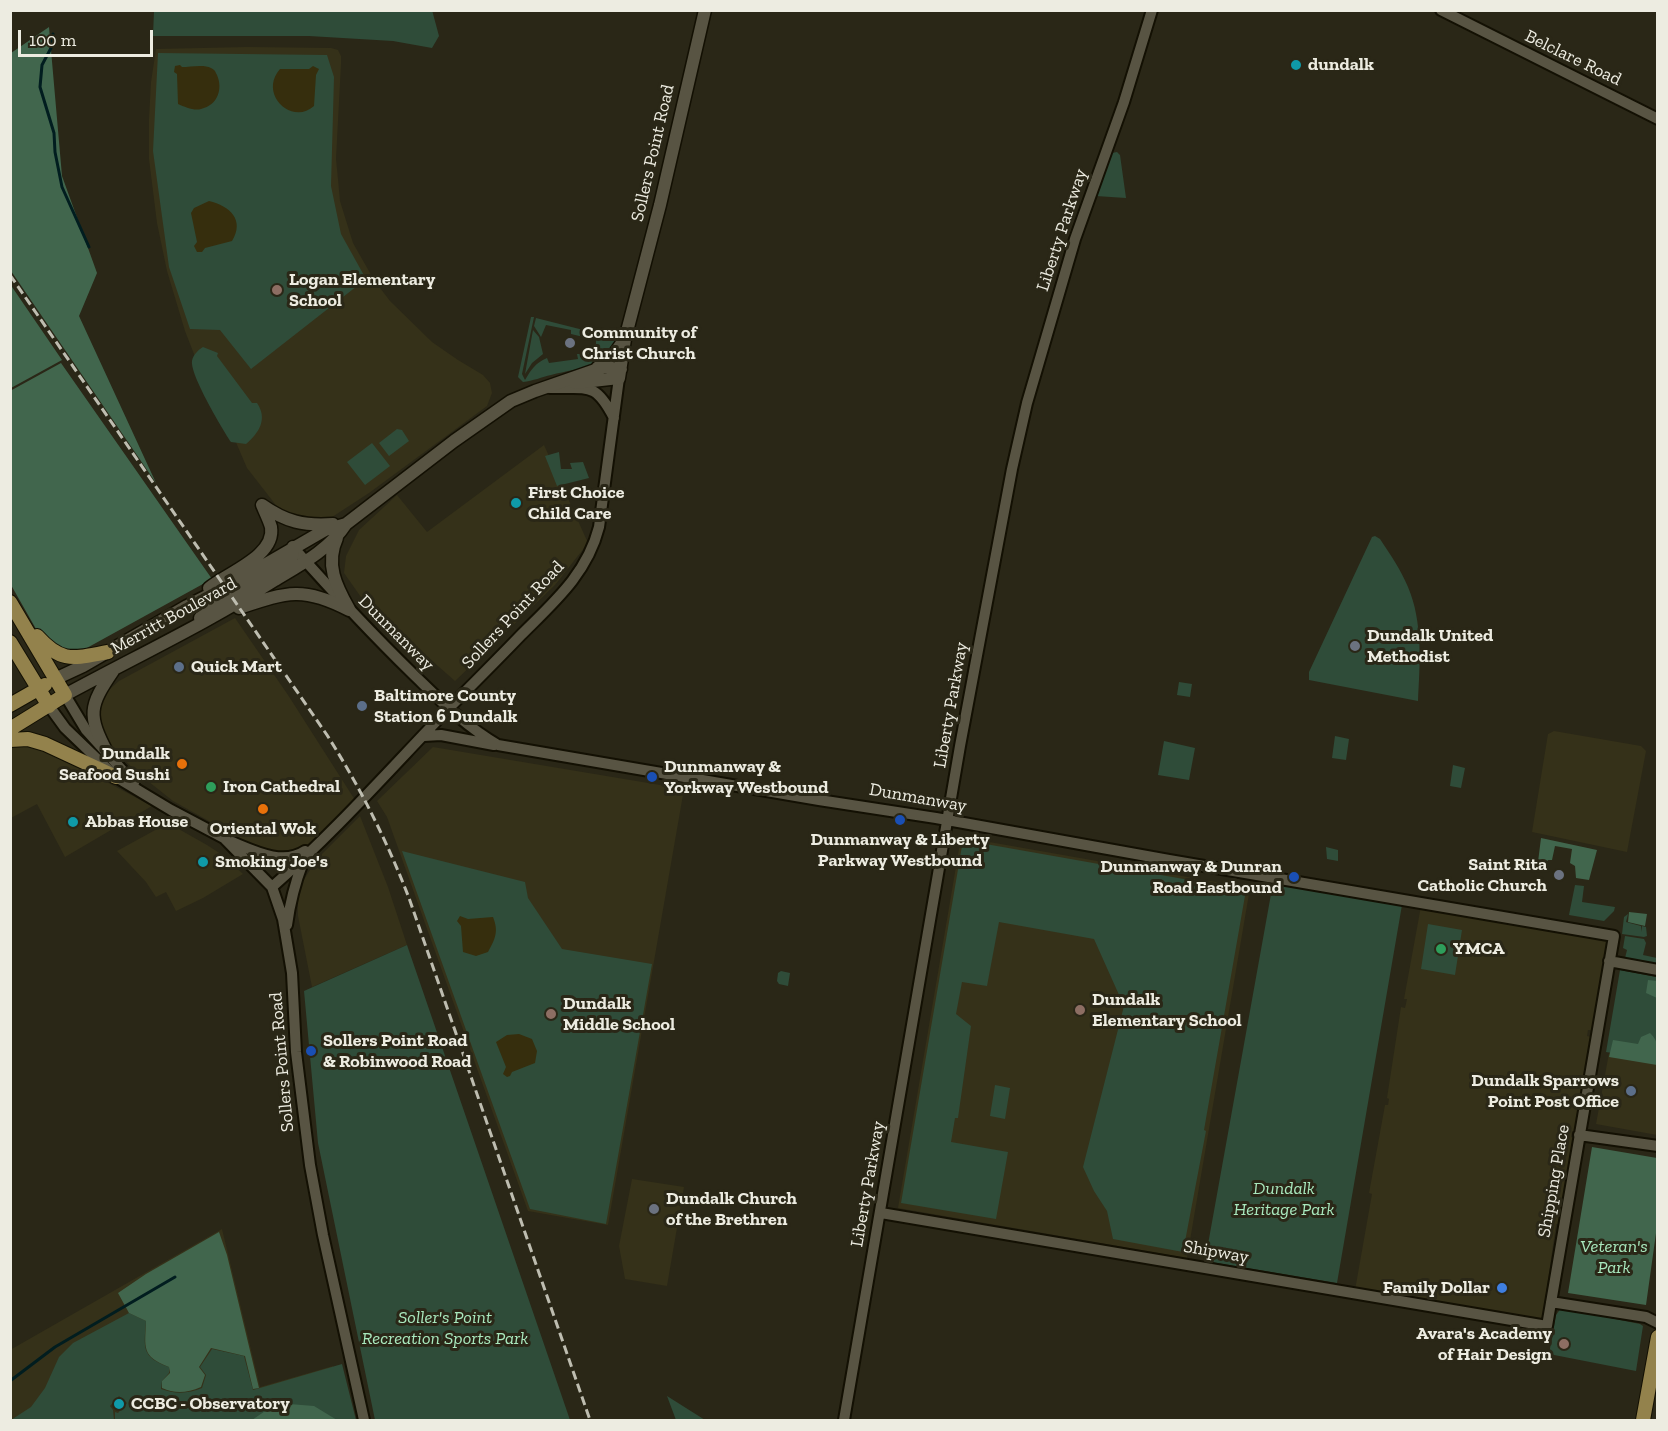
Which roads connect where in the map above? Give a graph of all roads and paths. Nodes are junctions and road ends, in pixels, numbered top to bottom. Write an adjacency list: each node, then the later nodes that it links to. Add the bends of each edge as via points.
1 (705, 10): 5 (main road, Sollers Point Road)
2 (1152, 10): 35 (street, Liberty Parkway, via 1075,239 1027,403)
3 (1441, 10): 4 (street, Belclare Road)
4 (1658, 119)
5 (625, 339): 6 (main road, via 615,353); 7 (main road, Sollers Point Road)
6 (591, 371): 7 (main road, Merritt Boulevard, via 604,367); 8 (main road, Merritt Boulevard)
7 (620, 373): 8 (main road, Merritt Boulevard); 9 (street, Sollers Point Road)
8 (547, 387): 9 (street, via 591,389 605,400); 10 (main road, Merritt Boulevard, via 496,410)
9 (614, 418): 27 (street, Sollers Point Road, via 599,527 586,563 557,599)
10 (346, 524): 11 (main road, Merritt Boulevard); 12 (main road, Merritt Boulevard); 14 (main road, via 304,524 278,516 262,505 271,528 266,549)
11 (337, 537): 13 (main road, Merritt Boulevard); 16 (main road, via 332,552 333,578)
12 (293, 547): 13 (street, Dunmanway); 14 (main road, Merritt Boulevard); 18 (main road, via 287,563 216,605)
13 (306, 561): 16 (street, Dunmanway); 17 (main road, Merritt Boulevard)
14 (187, 606): 20 (main road, Merritt Boulevard)
15 (13, 607): 20 (main road, via 56,654); 22 (main road)
16 (349, 610): 17 (main road, via 327,598 298,593 267,598); 27 (street, Dunmanway)
17 (219, 614): 18 (main road, Merritt Boulevard)
18 (181, 634): 21 (main road, Merritt Boulevard)
19 (10, 642): 23 (main road)
20 (108, 652): 22 (main road, Merritt Boulevard)
21 (115, 669): 24 (main road, Merritt Boulevard); 32 (main road, via 93,706 98,736)
22 (55, 679): 23 (main road, Merritt Boulevard); 24 (main road)
23 (37, 689): 25 (main road, Merritt Boulevard); 26 (main road)
24 (65, 695): 26 (main road, Merritt Boulevard); 32 (street, via 86,730)
25 (10, 705)
26 (49, 706): 28 (main road, Merritt Boulevard); 33 (street, via 65,728)
27 (449, 709): 29 (street, Sollers Point Road); 31 (street, Dunmanway)
28 (10, 729)
29 (424, 736): 31 (street, via 441,735); 37 (street, Sollers Point Road)
30 (10, 740): 33 (main road, via 28,739 45,744)
31 (498, 745): 35 (street, Dunmanway)
32 (108, 754): 34 (street)
33 (116, 777): 34 (street)
34 (147, 796): 36 (street)
35 (948, 820): 41 (street, Dunmanway); 46 (street, Liberty Parkway)
36 (224, 838): 37 (street, via 284,858 297,856); 39 (street)
37 (318, 843): 38 (street, Sollers Point Road)
38 (306, 856): 39 (street, Sollers Point Road); 40 (street, via 289,904)
39 (272, 887): 40 (street, Sollers Point Road)
40 (286, 934): 51 (street, Sollers Point Road, via 310,1165)
41 (1614, 936): 42 (street, Shipping Place)
42 (1609, 961): 43 (street); 44 (street, Shipping Place)
43 (1658, 970)
44 (1579, 1135): 45 (street); 47 (street, Shipping Place)
45 (1658, 1146)
46 (880, 1213): 49 (street, Shipway); 52 (street, Liberty Parkway)
47 (1551, 1302): 48 (street, via 1646,1317); 49 (street, Shipping Place)
48 (1658, 1323)
49 (1547, 1326)
50 (1658, 1337): 53 (main road)
51 (364, 1420)
52 (844, 1420)
53 (1643, 1420)

